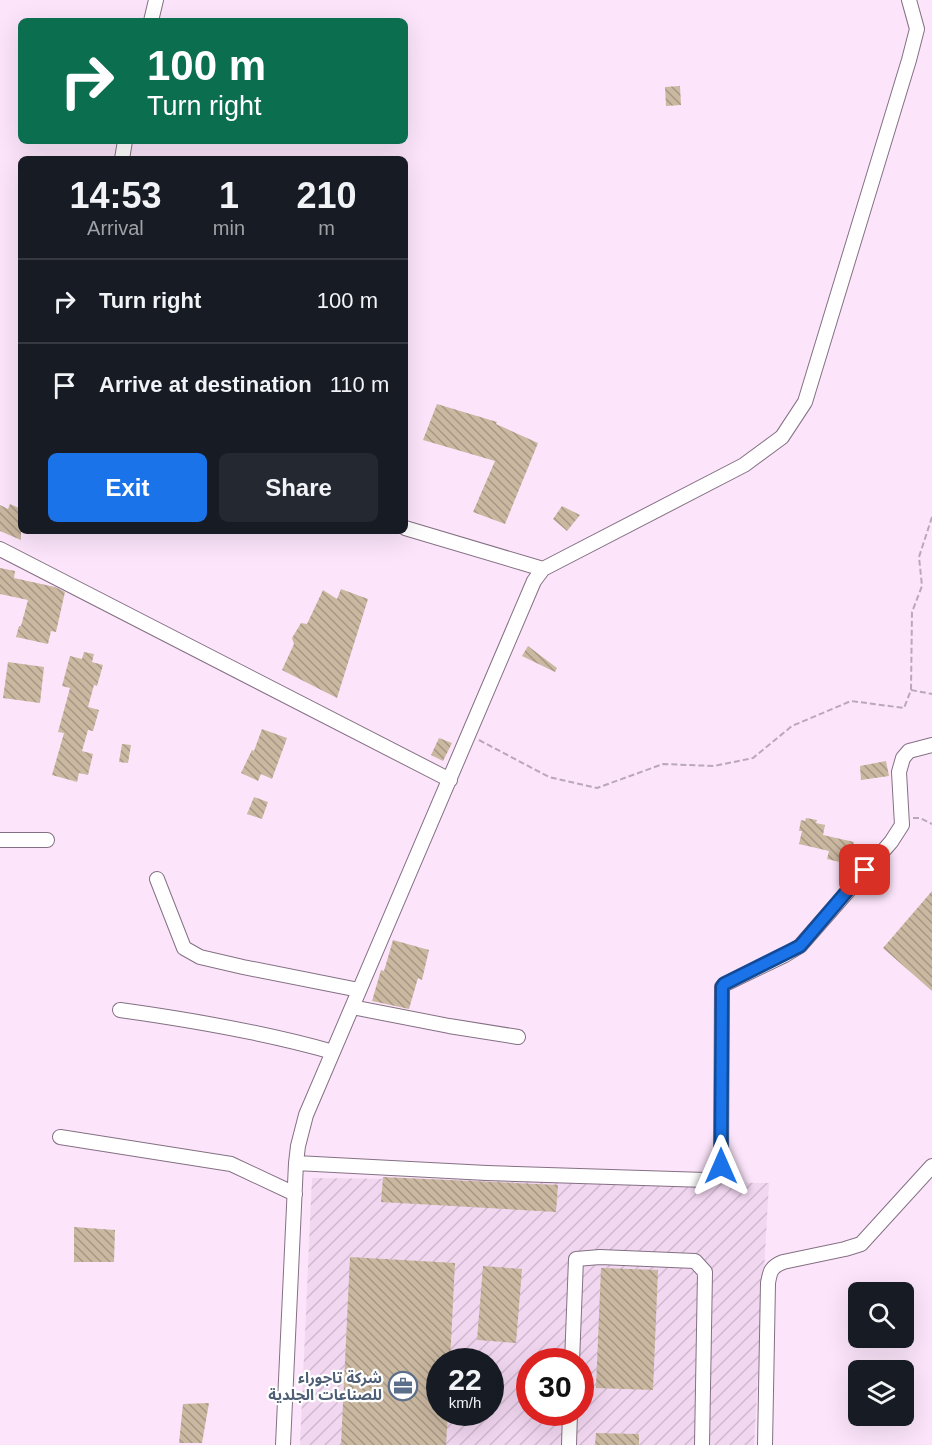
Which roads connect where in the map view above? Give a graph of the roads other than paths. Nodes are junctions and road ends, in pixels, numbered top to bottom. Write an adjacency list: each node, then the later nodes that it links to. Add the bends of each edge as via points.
1 (156, 0): 3 (street)
2 (909, 0): 6 (street, via 917,28 909,60 805,402 782,437 744,465)
3 (152, 18)
4 (408, 529): 6 (street)
5 (0, 549): 8 (street)
6 (543, 569): 8 (street, via 534,581)
7 (932, 745): 18 (street, via 909,751 903,758 899,772 902,825 891,842 800,946 722,987 721,1166 715,1176 705,1180)
8 (450, 780): 12 (street)
9 (0, 840): 10 (street)
10 (47, 840)
11 (157, 879): 12 (street, via 184,948 192,954)
12 (359, 990): 13 (street)
13 (352, 1007): 15 (street); 16 (street)
14 (120, 1010): 16 (street, via 202,1022)
15 (518, 1037)
16 (333, 1052): 18 (street, via 306,1115)
17 (60, 1137): 20 (street, via 231,1164)
18 (296, 1163): 20 (street)
19 (932, 1166): 26 (street, via 861,1244 783,1262 770,1269)
20 (295, 1194): 23 (street)
21 (573, 1348): 25 (street, via 576,1259 695,1261 705,1272)
22 (569, 1426): 24 (street)
23 (284, 1445)
24 (568, 1445)
25 (702, 1445)
26 (765, 1445)

